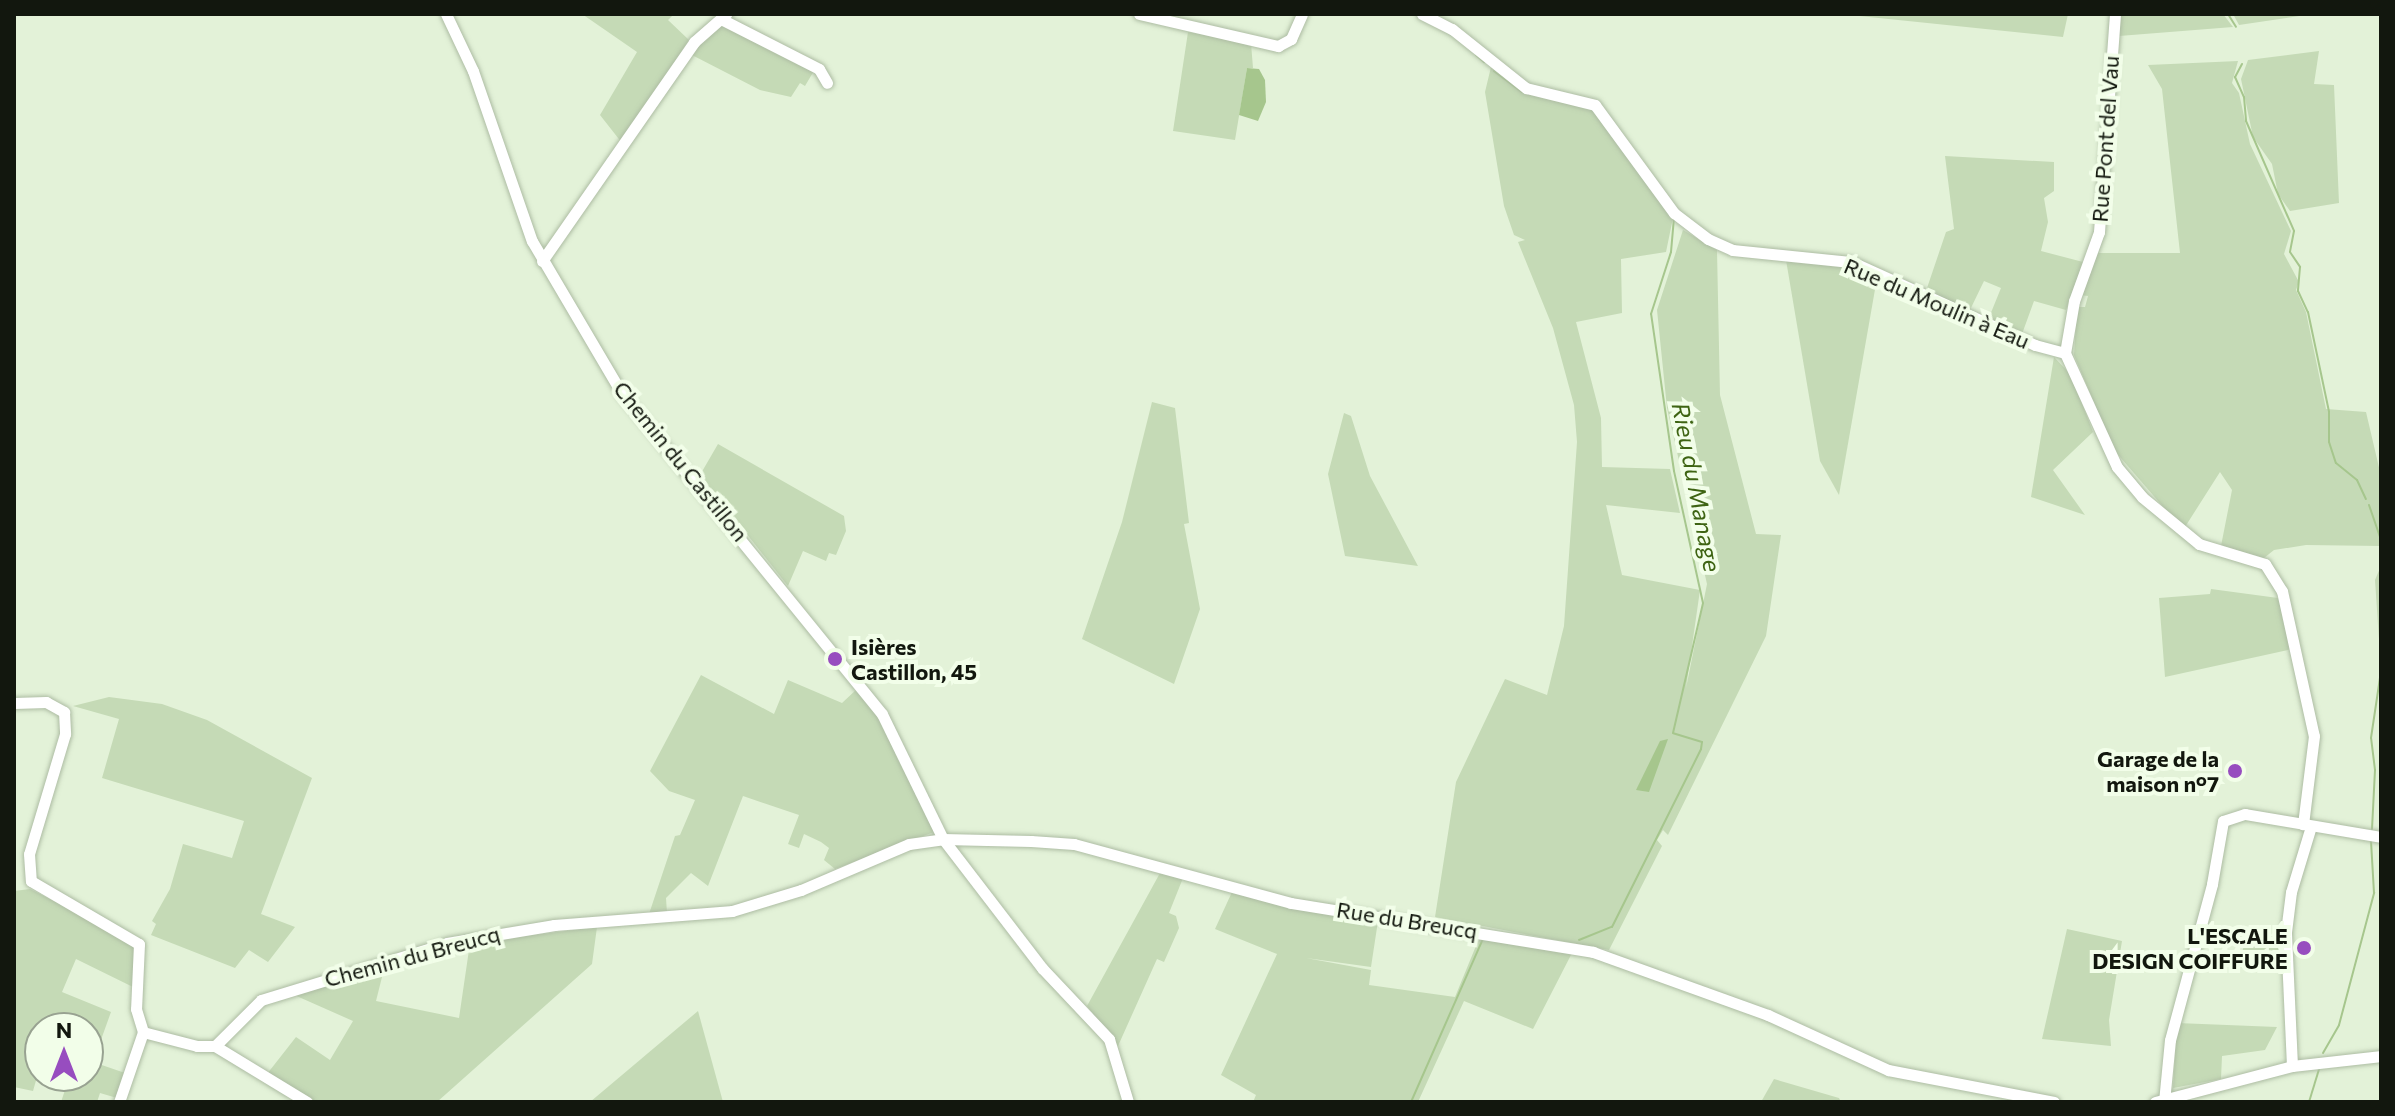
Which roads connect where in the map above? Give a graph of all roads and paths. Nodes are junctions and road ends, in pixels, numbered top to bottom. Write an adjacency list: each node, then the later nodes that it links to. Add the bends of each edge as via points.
1 (446, 14): 8 (street, Chemin du Castillon, via 473,71)
2 (1139, 14): 3 (street, via 1278,46 1291,39)
3 (1302, 14)
4 (1422, 14): 9 (street, Rue du Moulin à Eau, via 1452,29 1526,88 1595,105 1674,213 1708,239 1744,252 1852,262 2035,345)
5 (2115, 14): 9 (street, Rue Pont del Vau, via 2099,232 2074,301)
6 (724, 16): 7 (street, via 819,69); 8 (street, via 694,42)
7 (827, 83)
8 (542, 261): 13 (street, Chemin du Castillon, via 635,411 706,491 882,714)
9 (2065, 353): 11 (street, via 2117,467 2142,497 2199,544 2265,564 2282,591 2314,736)
10 (14, 703): 15 (street, via 46,702 64,712 65,734 29,854 31,881 139,944 136,1009)
11 (2307, 825): 12 (street); 18 (street, via 2286,932); 19 (street, via 2235,814 2223,821 2170,1040)
12 (2381, 837)
13 (943, 839): 14 (street, Rue du Breucq, via 886,851); 22 (street, Chemin du Castillon, via 1042,968 1109,1039); 23 (street, Rue du Breucq, via 1074,844 1291,903 1593,952 1768,1015 1888,1070)
14 (752, 906): 16 (street, Chemin du Breucq, via 708,915 514,929 447,943 261,1000)
15 (143, 1032): 16 (street); 20 (street)
16 (215, 1046): 21 (street)
17 (2381, 1056): 18 (street)
18 (2292, 1066): 19 (street)
19 (2161, 1101)
20 (119, 1102)
21 (307, 1102)
22 (1128, 1102)
23 (2054, 1102)

